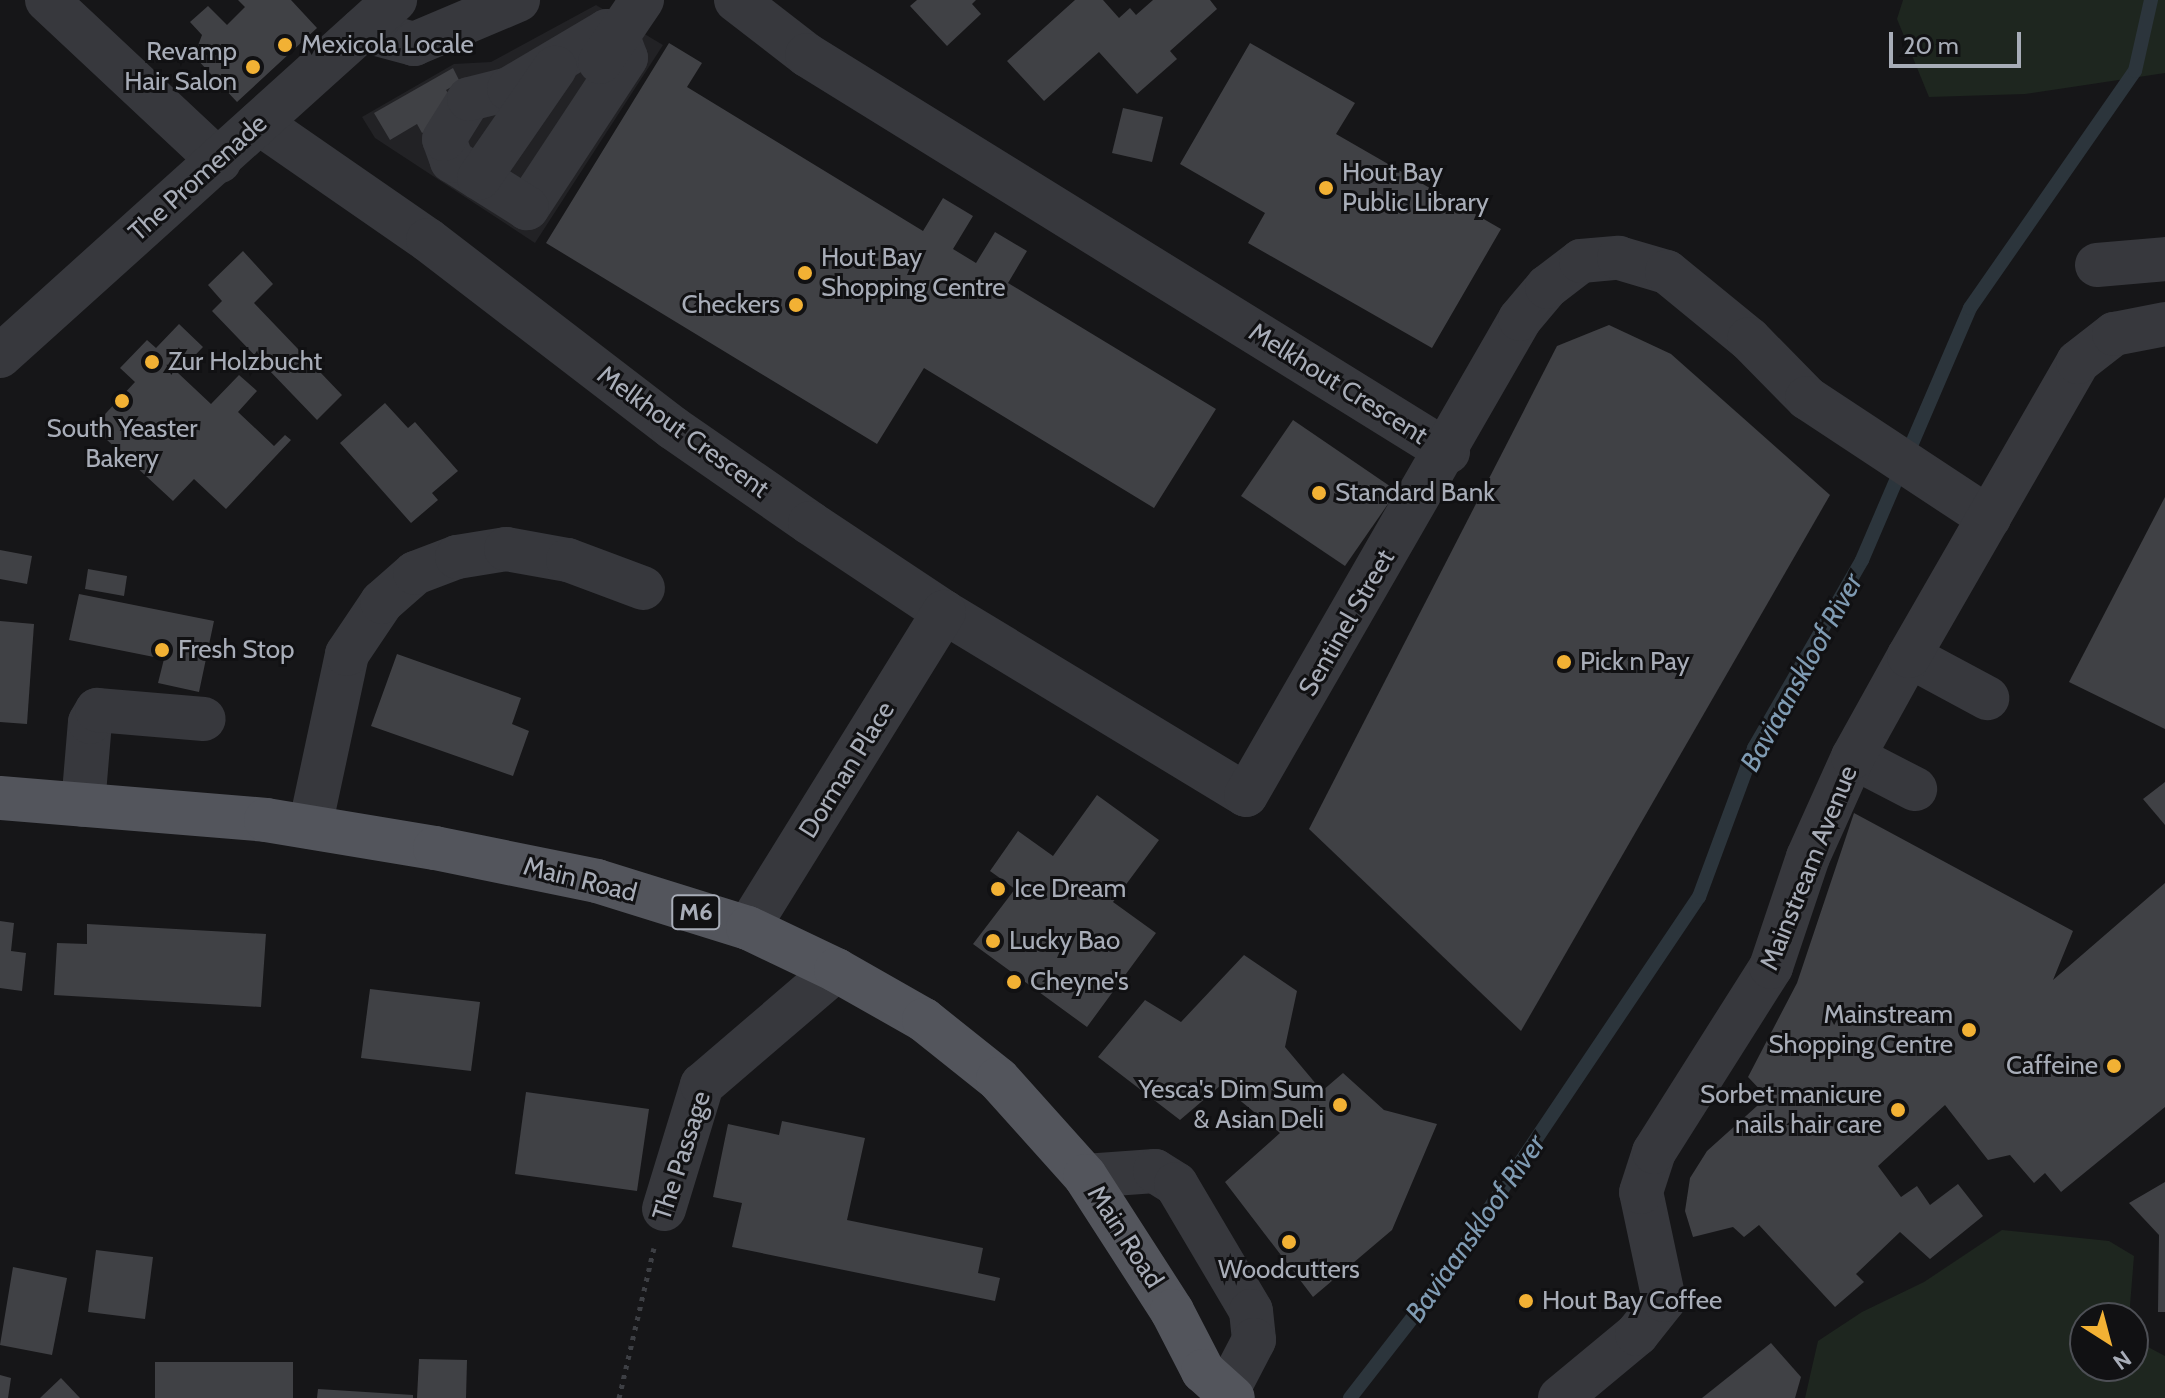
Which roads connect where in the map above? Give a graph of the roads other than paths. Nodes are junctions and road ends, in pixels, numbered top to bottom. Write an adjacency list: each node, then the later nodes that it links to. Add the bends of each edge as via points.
1 (47, 0): 9 (street)
2 (395, 0): 6 (street, The Promenade)
3 (518, 0): 6 (street, via 414,44)
4 (642, 0): 7 (street)
5 (736, 0): 14 (street, Melkhout Crescent, via 807,55)
6 (362, 30): 8 (street, The Promenade)
7 (618, 37): 7 (street, via 494,187 562,57 607,31)
8 (259, 123): 9 (street, The Promenade); 17 (street, Melkhout Crescent, via 428,240 673,428)
9 (219, 161): 13 (street, The Promenade)
10 (2165, 259): 11 (street)
11 (2097, 265)
12 (2165, 324): 15 (street, Mainstream Avenue, via 2114,334 2078,362)
13 (0, 356)
14 (1448, 452): 15 (street, Melkhout Crescent, via 1520,319 1547,287 1581,261 1619,258 1667,272 1749,339 1807,398); 23 (street, Sentinel Street)
15 (1989, 518): 18 (street, Mainstream Avenue)
16 (643, 588): 26 (street, via 568,560 506,549 457,557 415,573 382,602 347,654)
17 (944, 612): 23 (street, Melkhout Crescent); 27 (street, Dorman Place)
18 (1909, 656): 19 (street); 21 (street, Mainstream Avenue)
19 (1987, 698)
20 (204, 719): 25 (street, via 97,710 90,722)
21 (1853, 757): 22 (street); 32 (street, Mainstream Avenue, via 1808,857 1784,975 1669,1125 1641,1192 1664,1300 1637,1334)
22 (1915, 789)
23 (1246, 795)
24 (0, 798): 25 (main road, Main Road / M6)
25 (83, 805): 26 (main road, Main Road / M6)
26 (310, 827): 27 (main road, Main Road / M6, via 597,881)
27 (748, 928): 28 (main road, Main Road / M6)
28 (836, 970): 29 (main road, Main Road / M6, via 924,1020 998,1079); 30 (street, The Passage, via 702,1085)
29 (1085, 1176): 31 (main road, Main Road / M6); 31 (street, via 1155,1171 1176,1184 1251,1311 1254,1340)
30 (664, 1209)
31 (1216, 1389)
32 (1560, 1398)

